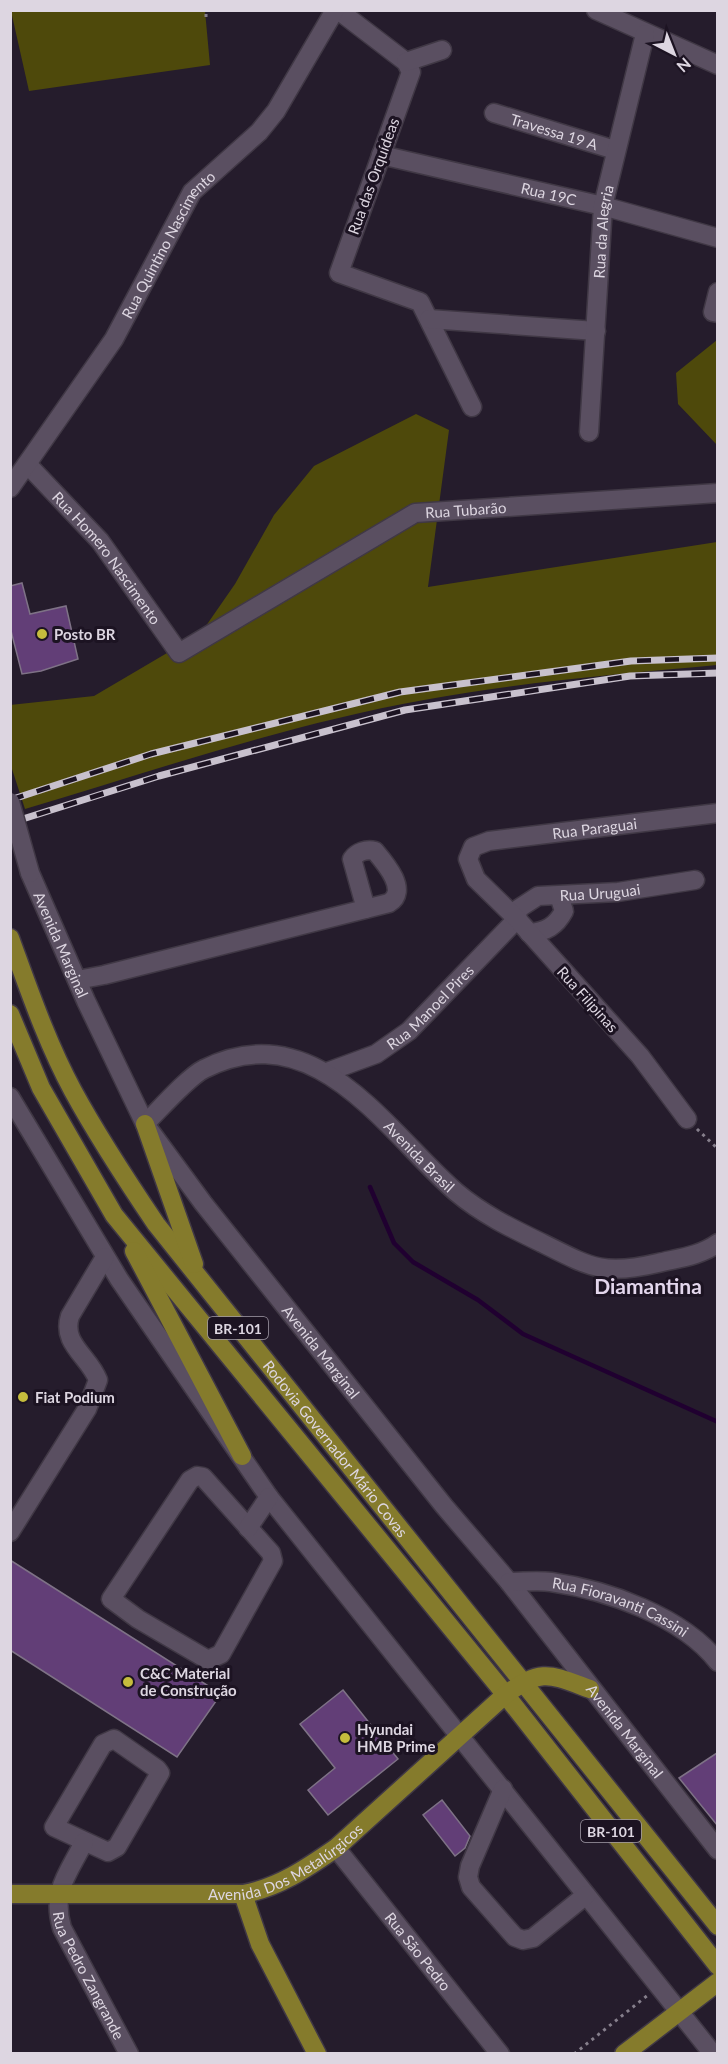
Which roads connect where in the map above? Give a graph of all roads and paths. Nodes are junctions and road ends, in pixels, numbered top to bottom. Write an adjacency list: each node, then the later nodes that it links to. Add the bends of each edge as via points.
1 (206, 10): 4 (path)
2 (336, 10): 7 (street); 20 (street, Rua Quintino Nascimento, via 260,132 192,192 114,339)
3 (596, 10): 5 (street)
4 (206, 17)
5 (645, 34): 8 (street); 10 (street, Rua da Alegria)
6 (442, 50): 7 (street)
7 (406, 62): 11 (street, Rua das Orquídeas, via 411,72)
8 (717, 65)
9 (494, 113): 10 (street, Travessa 19 A)
10 (615, 150): 12 (street, Rua da Alegria)
11 (381, 155): 12 (street, Rua 19C); 16 (street, Rua das Orquídeas, via 339,273 420,302)
12 (603, 206): 13 (street, Rua 19C); 17 (street, Rua da Alegria)
13 (717, 238)
14 (717, 292): 15 (street)
15 (715, 312)
16 (429, 319): 17 (street); 18 (street, Rua das Orquídeas)
17 (596, 331): 19 (street, Rua da Alegria)
18 (472, 407)
19 (589, 432)
20 (28, 465): 21 (street, Rua Quintino Nascimento); 23 (street, Rua Homero Nascimento, via 100,541)
21 (10, 488)
22 (717, 493): 23 (street, Rua Tubarão, via 415,513)
23 (179, 653)
24 (10, 802): 32 (street, Avenida Marginal, bridge, via 30,873)
25 (717, 813): 26 (street, Rua Paraguai, via 489,841)
26 (473, 847): 30 (street, Rua Filipinas, via 468,859 476,879)
27 (694, 880): 28 (street, Rua Uruguai)
28 (559, 897): 30 (street, Rua Uruguai, via 538,896 526,902 518,909); 30 (street, via 564,911 559,921 544,932)
29 (366, 909): 32 (street)
30 (523, 926): 34 (street, Rua Manoel Pires, via 409,1030 376,1054); 36 (street, Rua Filipinas, via 640,1056)
31 (10, 938): 42 (main road, Rodovia Governador Mário Covas / BR-101, via 39,1020 72,1090 156,1224)
32 (77, 980): 37 (street, Avenida Marginal)
33 (10, 1014): 39 (main road, Rodovia Governador Mário Covas / BR-101, via 41,1088)
34 (327, 1072): 37 (street, Avenida Brasil, via 276,1054 246,1055 203,1069); 40 (street, Avenida Brasil, via 352,1090 455,1191 485,1214 590,1266 635,1268)
35 (10, 1097): 41 (street)
36 (687, 1119): 38 (path)
37 (145, 1124): 42 (main road); 47 (street, Avenida Marginal, via 203,1203)
38 (717, 1149)
39 (114, 1215): 43 (main road); 51 (main road, Rodovia Governador Mário Covas / BR-101)
40 (714, 1252)
41 (105, 1257): 43 (street, via 165,1350); 46 (street, via 67,1326 69,1339 98,1380 87,1409)
42 (200, 1280): 49 (main road, Rodovia Governador Mário Covas / BR-101)
43 (242, 1456): 44 (street)
44 (269, 1497): 45 (street); 52 (street)
45 (248, 1528): 45 (street, via 203,1477 190,1479 111,1599 113,1604 208,1660 215,1659 273,1561 271,1553)
46 (10, 1532)
47 (509, 1582): 48 (street, Rua Fioravanti Cassini, via 548,1582 598,1591 671,1622 704,1644); 50 (street, Avenida Marginal)
48 (717, 1662)
49 (524, 1682): 50 (main road, via 542,1675); 51 (main road, Avenida Dos Metalúrgicos); 61 (main road, Rodovia Governador Mário Covas / BR-101)
50 (590, 1689): 56 (street, Avenida Marginal)
51 (505, 1695): 52 (main road, Avenida Dos Metalúrgicos); 62 (main road, Rodovia Governador Mário Covas / BR-101)
52 (460, 1736): 53 (street); 55 (main road, Avenida Dos Metalúrgicos)
53 (503, 1789): 60 (street); 60 (street, via 470,1866 471,1887 515,1937 523,1940 533,1938)
54 (84, 1842): 54 (street, via 108,1852 114,1850 159,1778 158,1769 114,1739 102,1744 54,1824 56,1830); 58 (street)
55 (336, 1848): 59 (main road, Avenida Dos Metalúrgicos, via 263,1891); 68 (street, Rua São Pedro)
56 (717, 1850)
57 (10, 1893): 58 (main road, Avenida Dos Metalúrgicos)
58 (57, 1894): 59 (main road, Avenida Dos Metalúrgicos); 66 (street, Rua Pedro Zangrande, via 62,1928)
59 (243, 1894): 67 (main road, via 260,1944)
60 (586, 1895): 64 (street)
61 (717, 1926)
62 (717, 1966)
63 (717, 1982): 65 (main road)
64 (659, 1986): 65 (street); 69 (path)
65 (679, 2012): 70 (main road); 71 (street)
66 (129, 2054)
67 (317, 2054)
68 (500, 2054)
69 (574, 2054)
70 (624, 2054)
71 (713, 2054)

